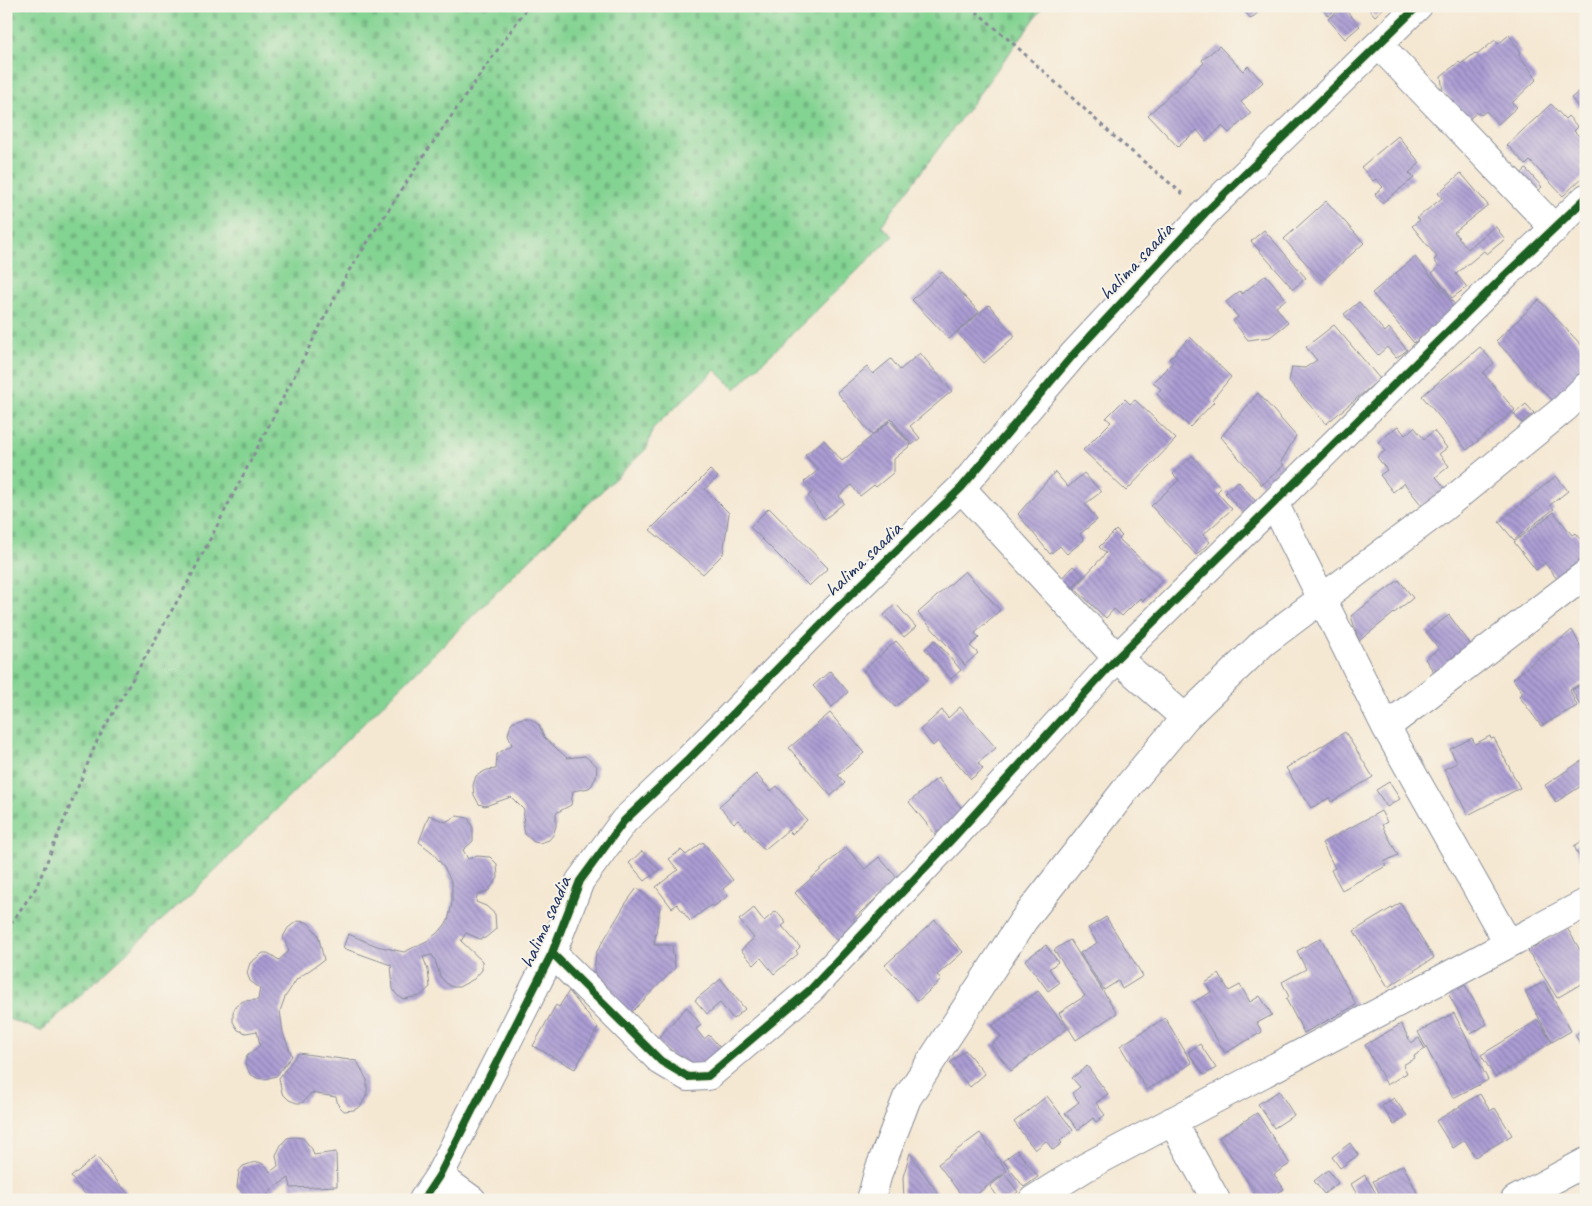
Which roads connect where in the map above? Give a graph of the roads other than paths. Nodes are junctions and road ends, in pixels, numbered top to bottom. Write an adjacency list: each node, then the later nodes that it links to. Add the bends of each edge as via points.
1 (1418, 6): 2 (street, halima saadia)
2 (1379, 45): 4 (street); 6 (street, halima saadia, via 1205,213 1073,355)
3 (1586, 198): 4 (street)
4 (1555, 229): 7 (street)
5 (1586, 387): 9 (street, via 1446,506)
6 (961, 488): 10 (street); 15 (street, halima saadia, via 624,821 580,881)
7 (1274, 503): 9 (street); 10 (street)
8 (1586, 574): 12 (street)
9 (1321, 598): 11 (street, via 1264,642); 12 (street)
10 (1117, 658): 11 (street); 15 (street, via 812,989 708,1076 688,1077 661,1061)
11 (1185, 718): 21 (street, via 1023,921 907,1098)
12 (1386, 727): 14 (street)
13 (1586, 903): 14 (street)
14 (1508, 943): 16 (street)
15 (552, 953): 18 (street, halima saadia)
16 (1172, 1121): 22 (street, via 1086,1167); 23 (street)
17 (1586, 1162): 24 (street)
18 (440, 1176): 19 (street, halima saadia); 20 (street)
19 (423, 1200)
20 (472, 1200)
21 (871, 1200)
22 (1033, 1200)
23 (1216, 1200)
24 (1515, 1200)

